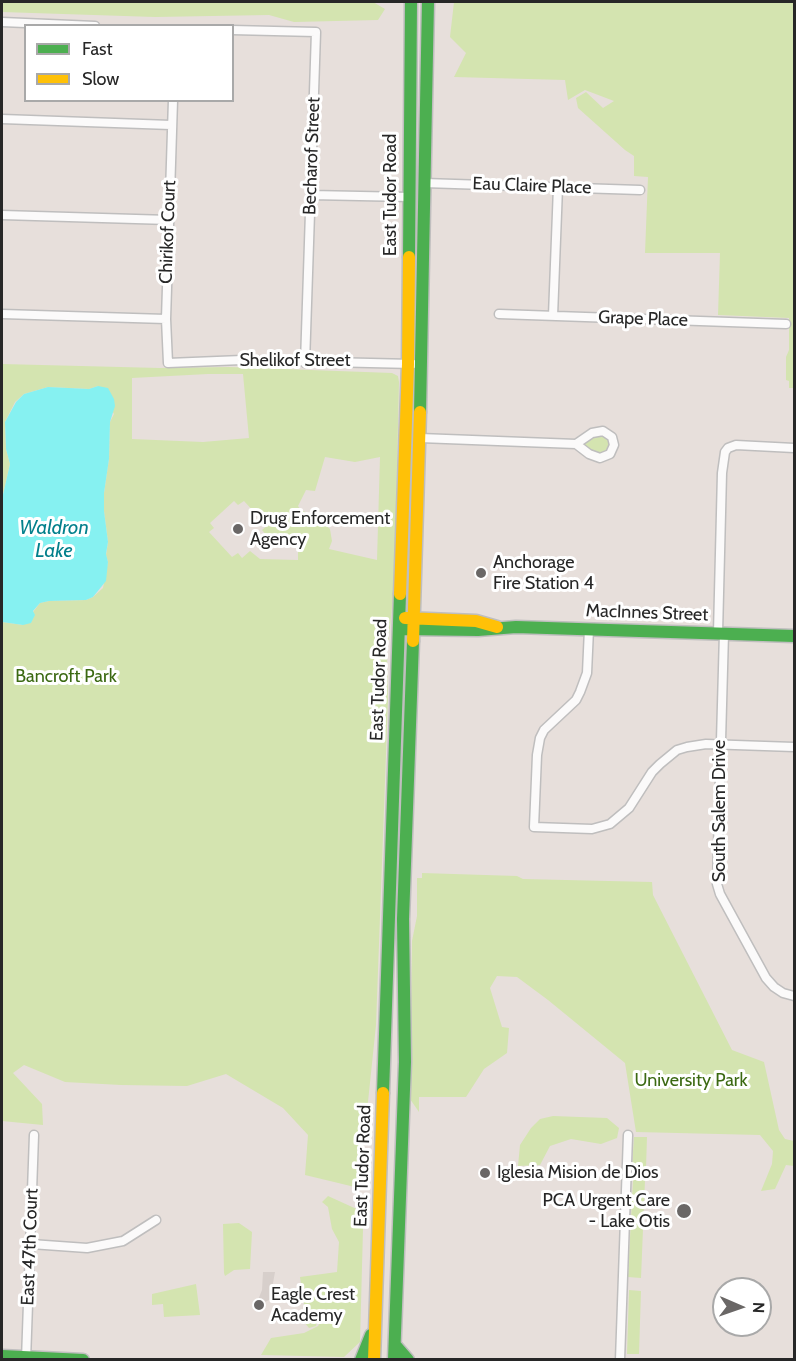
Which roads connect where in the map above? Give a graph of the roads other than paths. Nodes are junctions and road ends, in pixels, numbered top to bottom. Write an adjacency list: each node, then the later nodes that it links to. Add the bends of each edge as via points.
1 (411, 2): 13 (main road, East Tudor Road)
2 (428, 2): 9 (main road, East Tudor Road)
3 (2, 22): 4 (street)
4 (48, 24)
5 (234, 30): 12 (street, Becharof Street, via 316,32)
6 (173, 102): 8 (street, Chirikof Court)
7 (2, 119): 8 (street)
8 (171, 125): 15 (street, Chirikof Court)
9 (424, 183): 10 (street, Eau Claire Place); 24 (main road, East Tudor Road)
10 (558, 187): 11 (street, Eau Claire Place); 18 (street)
11 (640, 190)
12 (311, 195): 13 (street); 22 (street, Becharof Street)
13 (409, 197): 23 (main road, East Tudor Road)
14 (2, 215): 15 (street)
15 (169, 220): 19 (street, Chirikof Court)
16 (2, 314): 19 (street)
17 (499, 314): 18 (street, Grape Place)
18 (553, 316): 20 (street, Grape Place)
19 (166, 319): 21 (street, Chirikof Court)
20 (786, 324)
21 (168, 363): 22 (street, Shelikof Street)
22 (305, 363): 23 (street, Shelikof Street)
23 (408, 364): 24 (street, Shelikof Street); 28 (main road, East Tudor Road)
24 (422, 364): 25 (main road, East Tudor Road)
25 (420, 438): 26 (street); 29 (main road, East Tudor Road)
26 (576, 444)
27 (795, 448): 31 (street, South Salem Drive, via 736,445 725,452)
28 (399, 624): 29 (main road, MacInnes Street); 40 (main road, East Tudor Road)
29 (413, 624): 30 (main road, MacInnes Street, via 478,630); 41 (main road, East Tudor Road)
30 (589, 629): 31 (main road, MacInnes Street); 33 (street, via 587,673 580,692 540,738 534,827 592,829 610,824 629,808 652,772 678,750)
31 (721, 633): 32 (main road, MacInnes Street); 33 (street, South Salem Drive)
32 (795, 636)
33 (720, 745): 34 (street); 35 (street, South Salem Drive, via 716,872 720,894 766,978 783,993)
34 (795, 747)
35 (795, 996)
36 (628, 1134): 49 (street)
37 (33, 1135): 39 (street, East 47th Court)
38 (156, 1220): 39 (street, via 123,1241 87,1248)
39 (31, 1244): 43 (street, East 47th Court)
40 (376, 1322): 45 (main road); 46 (main road, East Tudor Road)
41 (395, 1345): 47 (main road, East Tudor Road); 48 (main road)
42 (2, 1356): 43 (main road)
43 (27, 1358): 44 (main road)
44 (83, 1359)
45 (361, 1359)
46 (374, 1359)
47 (394, 1359)
48 (408, 1359)
49 (620, 1359)

